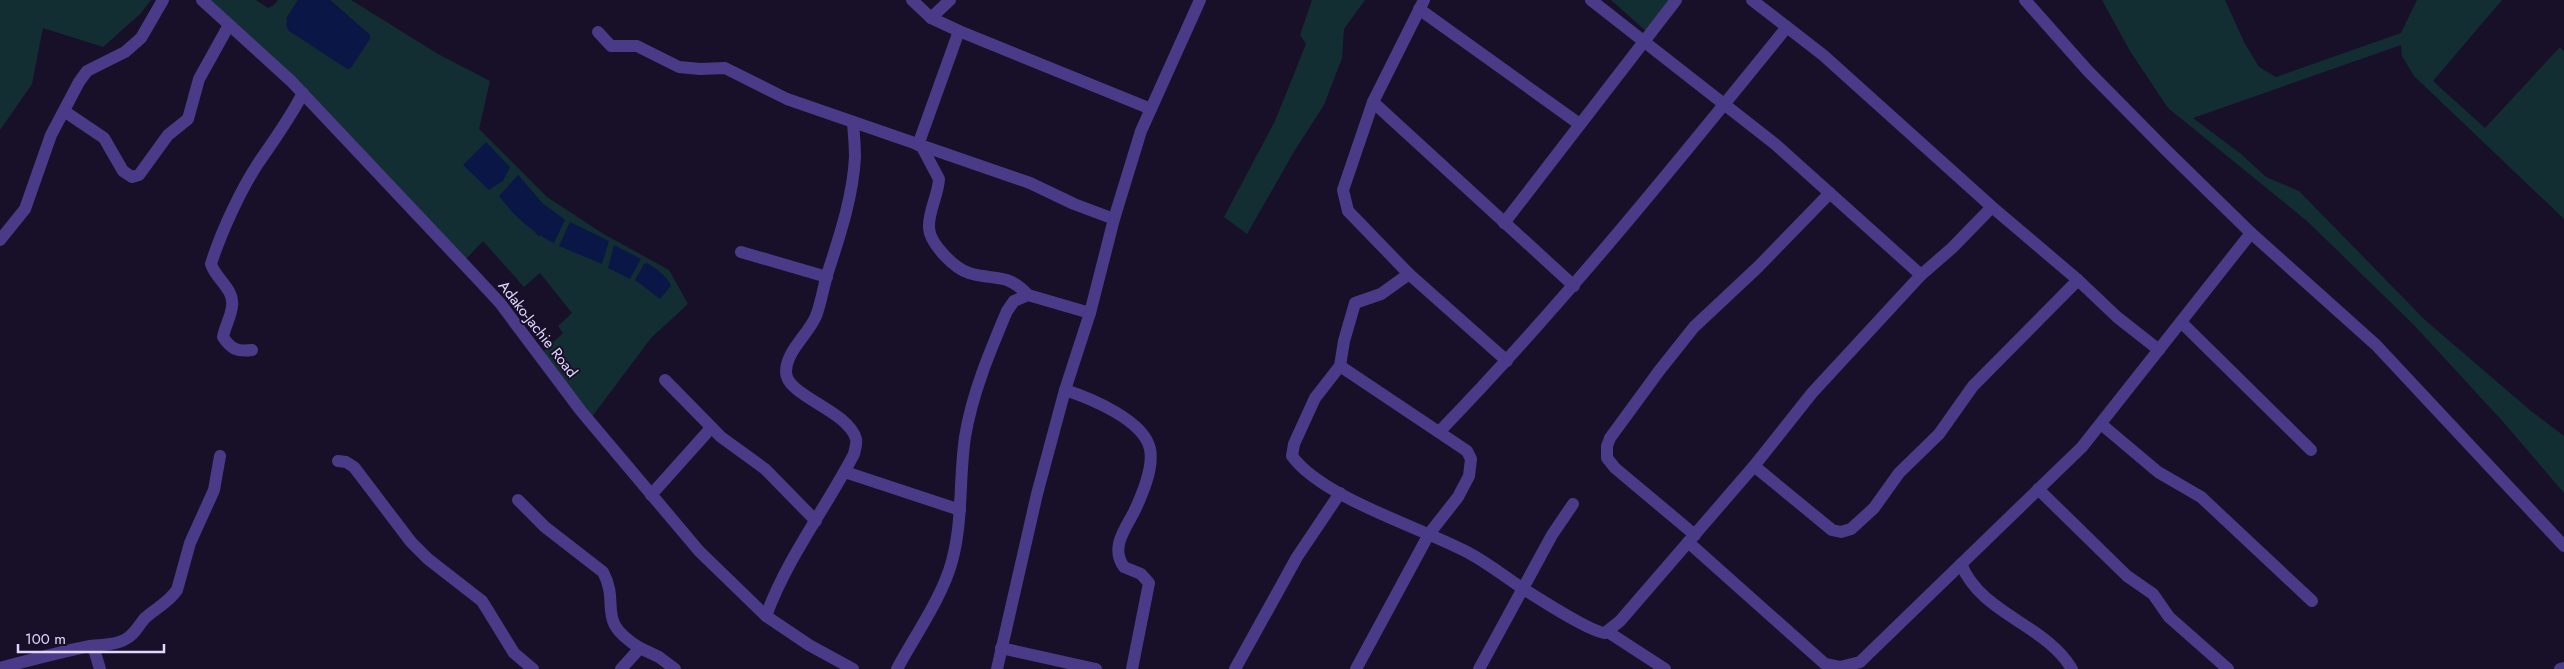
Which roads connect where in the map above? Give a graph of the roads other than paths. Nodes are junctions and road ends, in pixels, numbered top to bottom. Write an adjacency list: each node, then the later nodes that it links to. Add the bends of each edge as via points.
1 (163, 0): 21 (street, via 136,42 125,52 87,71)
2 (202, 0): 12 (street, Adako-Jachie Road)
3 (912, 0): 11 (street)
4 (950, 0): 11 (street)
5 (1200, 0): 20 (street)
6 (1591, 0): 16 (street)
7 (1676, 0): 16 (street)
8 (1752, 0): 13 (street)
9 (2025, 0): 29 (street, via 2088,71)
10 (1421, 5): 18 (street); 23 (street)
11 (931, 18): 14 (street)
12 (230, 26): 17 (street, Adako-Jachie Road); 21 (street, via 199,79 188,118 168,135 139,175 132,177 123,171 104,138)
13 (1787, 27): 19 (street); 26 (street, via 1892,116)
14 (958, 31): 20 (street); 24 (street)
15 (598, 32): 22 (street, via 611,46 637,46 679,67 725,68 786,99)
16 (1644, 41): 19 (street); 23 (street)
17 (303, 93): 40 (street, via 243,191 211,264 230,293 233,304 222,337 230,348 241,352); 56 (street, Adako-Jachie Road, via 500,303 581,411)
18 (1373, 102): 28 (street); 32 (street, via 1343,190 1345,202 1348,212)
19 (1725, 104): 25 (street); 36 (street)
20 (1151, 109): 27 (street)
21 (64, 110): 30 (street, via 51,135 26,209)
22 (853, 123): 24 (street); 34 (street, via 855,158)
23 (1578, 123): 28 (street)
24 (920, 146): 27 (street, via 1030,183); 37 (street, via 939,179 929,218 932,239 966,272 1005,278)
25 (1830, 193): 33 (street); 62 (street, via 1694,327 1641,394 1606,446 1607,458 1615,468)
26 (1992, 208): 33 (street); 35 (street)
27 (1114, 219): 38 (street)
28 (1504, 223): 36 (street)
29 (2251, 233): 39 (street); 63 (street, via 2376,345)
30 (0, 240)
31 (741, 252): 34 (street)
32 (1409, 274): 42 (street); 43 (street, via 1381,294 1355,303)
33 (1921, 275): 52 (street, via 1812,393)
34 (827, 277): 53 (street, via 816,315 791,354 786,373 796,388 829,409 856,439 854,454)
35 (2078, 280): 41 (street, via 2117,318); 52 (street, via 1973,386 1939,434 1899,473 1878,503 1851,529 1835,532)
36 (1574, 286): 42 (street)
37 (1028, 295): 38 (street); 59 (street, via 1014,301 1007,312 977,388 965,437)
38 (1090, 313): 45 (street)
39 (2181, 322): 41 (street); 49 (street)
40 (252, 350)
41 (2159, 350): 46 (street)
42 (1507, 361): 48 (street)
43 (1340, 366): 48 (street); 55 (street, via 1315,398 1294,444 1292,456 1298,464)
44 (664, 380): 47 (street)
45 (1065, 390): 71 (street); 82 (street, via 1106,405 1143,436 1150,449 1140,499 1120,539 1118,552 1124,567 1141,574 1149,583)
46 (2101, 424): 54 (street, via 2061,469); 66 (street, via 2158,472 2201,497)
47 (711, 428): 56 (street); 60 (street, via 765,469)
48 (1439, 432): 61 (street, via 1467,451 1471,460 1469,476 1458,498)
49 (2311, 450)
50 (220, 456): 69 (street, via 214,490 200,518 177,590 171,599 144,620 126,640)
51 (338, 461): 75 (street, via 354,467 411,542 428,559 482,601 514,653)
52 (1754, 466): 62 (street)
53 (845, 472): 59 (street); 60 (street)
54 (2038, 489): 64 (street); 88 (street, via 2127,576 2153,594 2169,617)
55 (1340, 493): 61 (street); 83 (street, via 1293,564)
56 (651, 495): 67 (street, Adako-Jachie Road, via 699,551)
57 (518, 500): 70 (street, via 545,527 603,572 608,582 613,624 624,639)
58 (1573, 504): 65 (street, via 1552,535)
59 (960, 510): 79 (street, via 953,560 946,579)
60 (816, 521): 67 (street, via 772,599)
61 (1429, 534): 65 (street, via 1468,552); 84 (street)
62 (1692, 539): 64 (street, via 1824,664 1834,667 1860,662); 68 (street)
63 (2564, 546)
64 (1961, 564): 87 (street, via 1967,579 1988,601 2045,639)
65 (1524, 589): 68 (street, via 1594,631); 85 (street)
66 (2312, 601)
67 (766, 616): 78 (street, Adako-Jachie Road)
68 (1608, 632): 86 (street)
69 (93, 646): 72 (street); 74 (street)
70 (640, 648): 76 (street); 77 (street)
71 (1001, 648): 80 (street); 81 (street)
72 (0, 668)
73 (2564, 668): 89 (street)
74 (100, 669)
75 (533, 669)
76 (621, 669)
77 (675, 669)
78 (852, 669)
79 (897, 669)
80 (997, 669)
81 (1096, 669)
82 (1132, 669)
83 (1235, 669)
84 (1356, 669)
85 (1479, 669)
86 (1665, 669)
87 (2072, 669)
88 (2228, 669)
89 (2560, 669)

